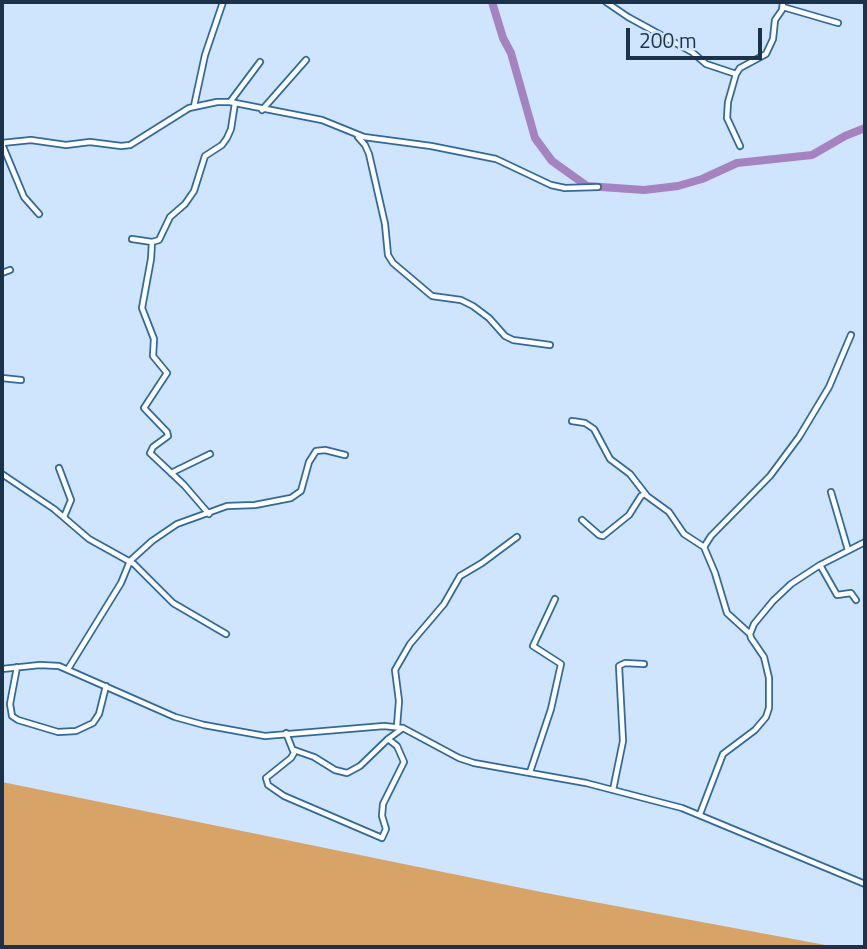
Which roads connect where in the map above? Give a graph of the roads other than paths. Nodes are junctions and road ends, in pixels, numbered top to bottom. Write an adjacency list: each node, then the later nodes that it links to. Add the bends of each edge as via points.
1 (223, 2): 9 (street)
2 (606, 2): 7 (street, via 706,64)
3 (783, 5): 4 (street); 7 (street, via 766,54)
4 (838, 23)
5 (306, 60): 10 (street)
6 (260, 62): 8 (street)
7 (736, 74): 13 (street, via 727,118)
8 (233, 102): 9 (street); 10 (street); 17 (street, via 231,129 224,142 205,156 190,199 170,217 159,240)
9 (194, 106): 12 (street, via 130,145)
10 (262, 110): 11 (street, via 322,120)
11 (352, 134): 14 (street, via 496,159 558,186); 21 (street, via 369,155 393,263 432,296 473,306 505,336)
12 (2, 143): 15 (street, via 24,197)
13 (740, 146)
14 (597, 187)
15 (39, 214)
16 (132, 239): 17 (street)
17 (152, 242): 28 (street, via 142,308 154,339 153,356 167,373 144,408 167,434 150,453)
18 (10, 270): 19 (street)
19 (2, 273)
20 (850, 335): 37 (street, via 829,387 799,437 770,476)
21 (551, 345)
22 (2, 378): 23 (street)
23 (21, 380)
24 (572, 421): 31 (street, via 594,429 610,459 630,474)
25 (210, 454): 28 (street)
26 (345, 455): 32 (street, via 316,451 301,491 291,498 232,505)
27 (60, 468): 33 (street, via 71,500)
28 (172, 473): 32 (street)
29 (2, 474): 33 (street)
30 (831, 492): 38 (street)
31 (645, 494): 34 (street, via 629,515 603,536); 37 (street, via 669,512 684,534)
32 (209, 514): 39 (street, via 167,530)
33 (64, 517): 39 (street, via 89,539)
34 (582, 520)
35 (517, 537): 50 (street, via 460,576 444,604 410,644 396,670)
36 (865, 542): 38 (street)
37 (704, 547): 44 (street, via 727,613)
38 (848, 550): 40 (street)
39 (130, 561): 43 (street, via 173,603); 48 (street)
40 (820, 565): 42 (street, via 837,595 851,593); 44 (street, via 773,601)
41 (555, 599): 54 (street, via 533,646 561,664)
42 (856, 600)
43 (226, 634)
44 (750, 634): 56 (street, via 767,667 769,708 755,730 723,754)
45 (644, 664): 55 (street, via 619,666 623,741)
46 (17, 667): 47 (street); 48 (street); 49 (street, via 12,716 58,732 76,731 93,723)
47 (2, 669)
48 (68, 669): 49 (street)
49 (106, 686): 51 (street, via 192,722 265,736)
50 (400, 727): 51 (street); 52 (street); 54 (street, via 459,758)
51 (286, 733): 53 (street)
52 (388, 739): 53 (street, via 347,773); 53 (street, via 404,762 383,804 386,829 382,838 268,785 266,778 291,758)
53 (294, 750)
54 (530, 773): 55 (street)
55 (613, 790): 56 (street)
56 (700, 814): 57 (street)
57 (865, 884)

